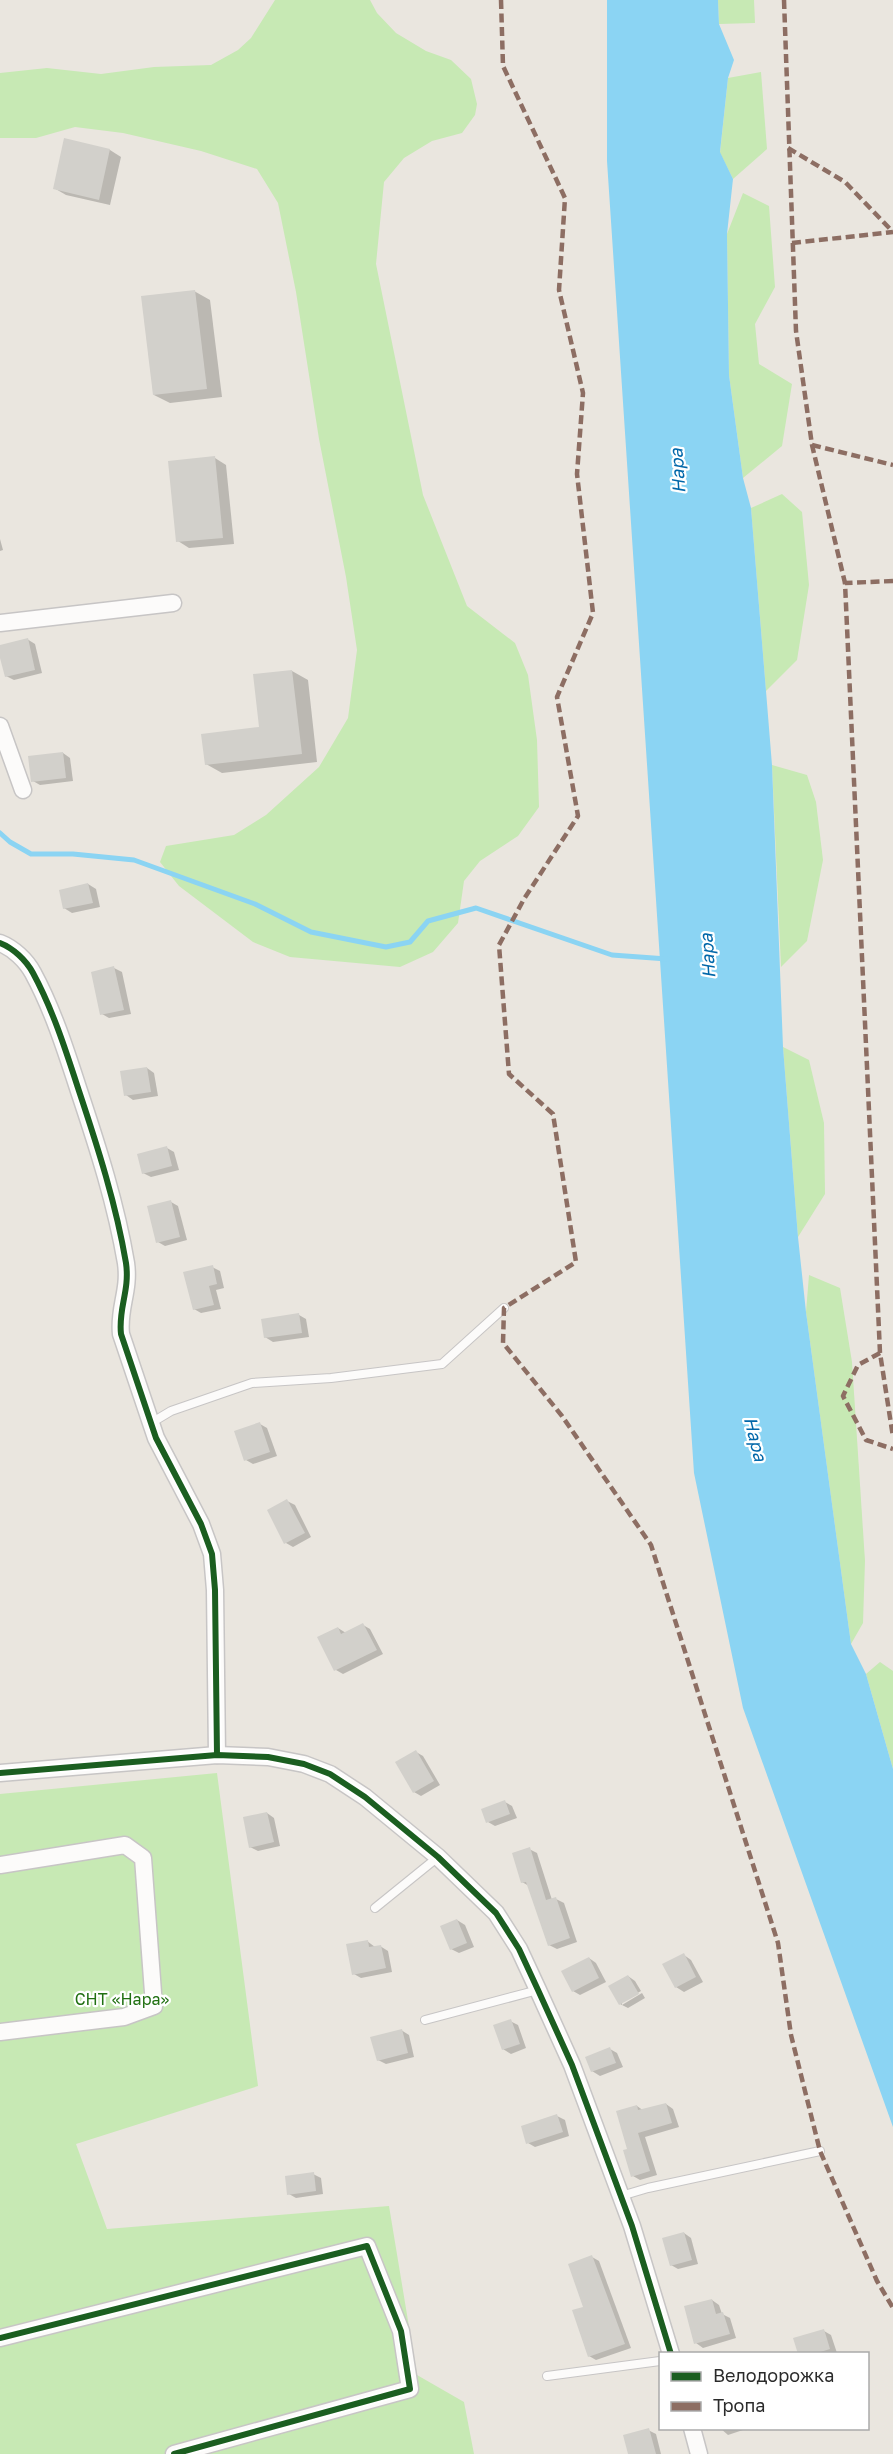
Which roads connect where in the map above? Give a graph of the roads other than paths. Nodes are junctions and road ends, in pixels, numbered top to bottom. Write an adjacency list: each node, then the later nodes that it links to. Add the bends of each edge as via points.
1 (173, 603): 2 (street)
2 (0, 623)
3 (0, 726): 4 (street)
4 (23, 790)
5 (0, 943): 7 (street, via 11,947 32,971 58,1027 106,1172 126,1264 127,1291 119,1317 121,1334)
6 (504, 1308): 7 (lane, via 442,1364 252,1383 171,1411)
7 (151, 1423): 8 (street, via 212,1554)
8 (217, 1755): 9 (street); 10 (street, via 268,1757 330,1774 365,1797)
9 (0, 1773)
10 (438, 1857): 12 (lane); 13 (street, via 496,1914 519,1949)
11 (0, 1865): 15 (street, via 125,1845 143,1858 154,2006 124,2017)
12 (375, 1908)
13 (538, 1990): 14 (lane); 17 (street, via 572,2065)
14 (425, 2020)
15 (0, 2032)
16 (820, 2151): 17 (lane)
17 (620, 2196): 19 (street)
18 (0, 2338): 23 (street, via 367,2246 401,2331 410,2389)
19 (670, 2352)
20 (659, 2361): 21 (lane)
21 (547, 2376)
22 (693, 2430): 24 (street)
23 (174, 2454)
24 (699, 2454)

